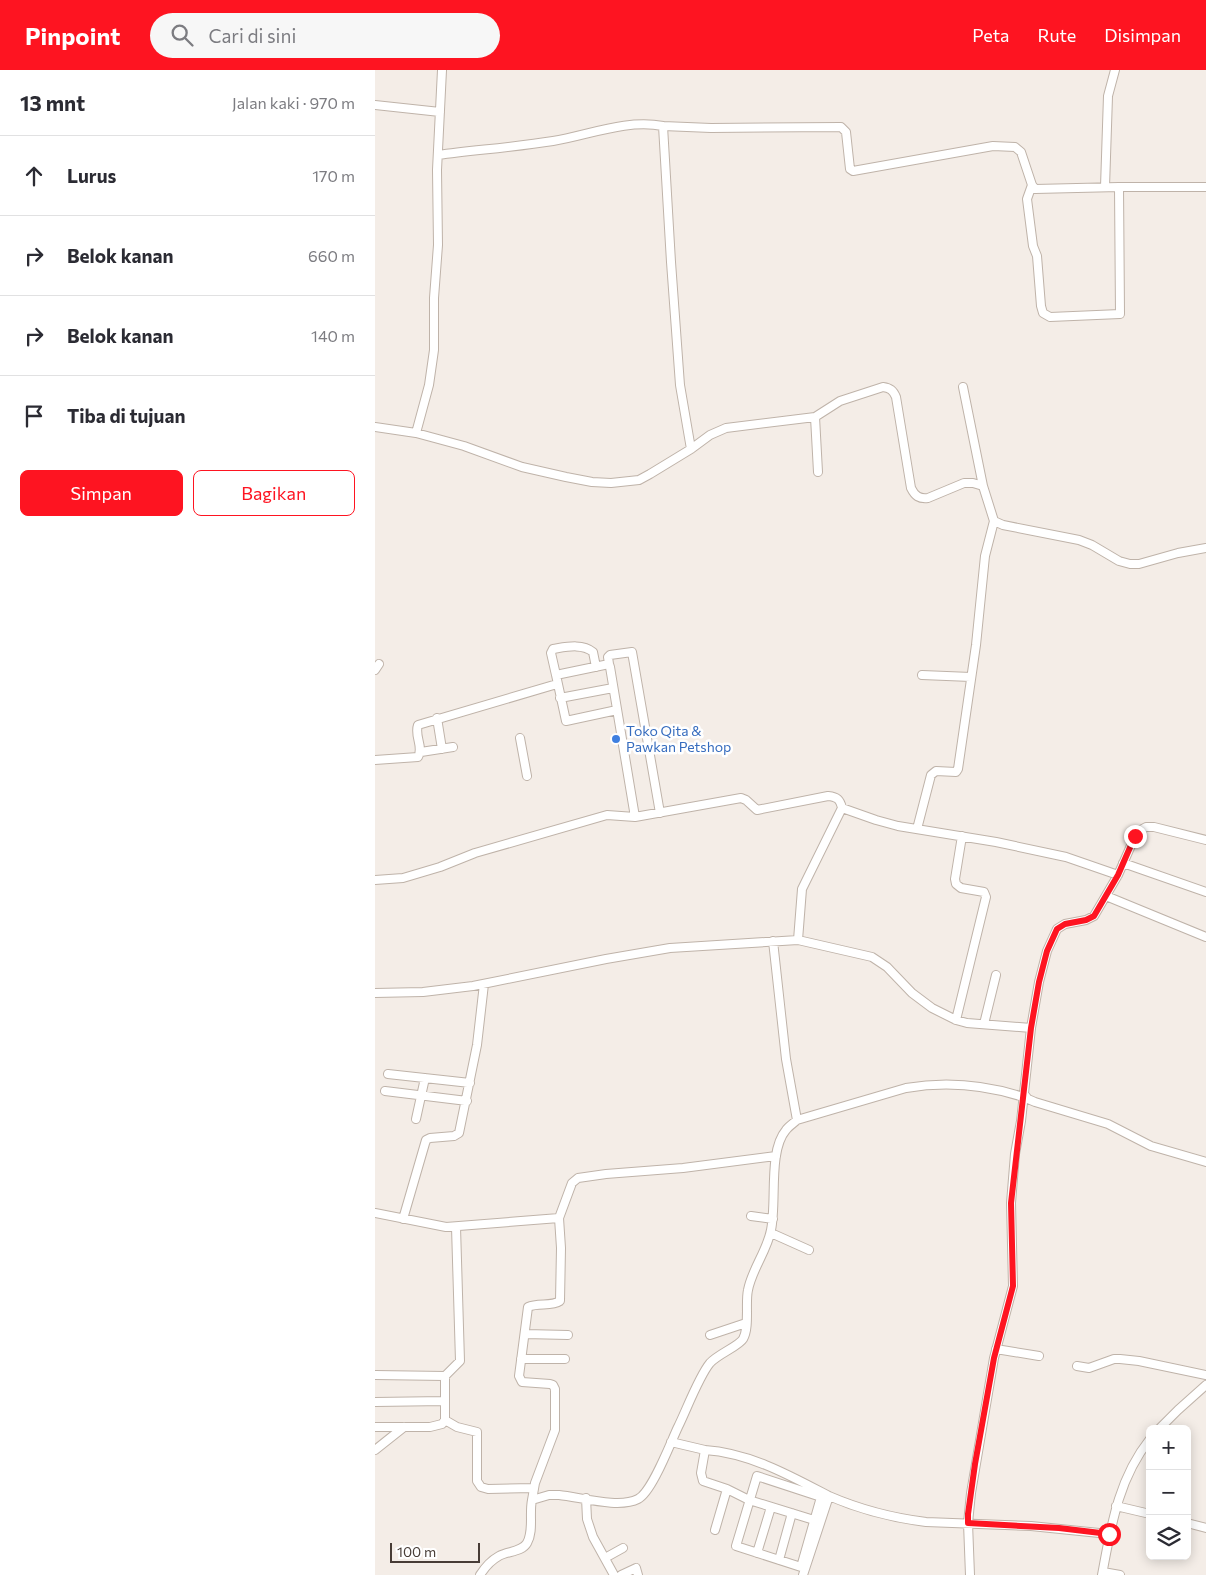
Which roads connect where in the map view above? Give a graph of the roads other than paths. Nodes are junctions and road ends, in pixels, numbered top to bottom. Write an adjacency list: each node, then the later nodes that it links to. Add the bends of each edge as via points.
1 (442, 70): 4 (street)
2 (1115, 70): 8 (street, via 1108,96)
3 (375, 105): 4 (street)
4 (440, 112): 6 (street)
5 (663, 126): 6 (street, via 618,127 554,141); 7 (street, via 841,127 845,132 850,169 853,171 993,146 1015,147 1021,152); 15 (street, via 681,385)
6 (438, 155): 14 (street, via 434,350)
7 (1032, 185): 8 (street, via 1035,189); 9 (street, via 1027,199 1037,256 1041,306 1043,313 1050,317 1120,314)
8 (1105, 187): 9 (street)
9 (1119, 187): 10 (street)
10 (1206, 187)
11 (963, 387): 17 (street)
12 (815, 416): 15 (street, via 726,428 711,434); 16 (street); 17 (street, via 840,400 888,388 896,397 911,488 915,495 928,498 969,482)
13 (375, 427): 14 (street)
14 (416, 433): 15 (street, via 522,467 592,482 639,480)
15 (691, 449)
16 (818, 472)
17 (983, 486): 18 (street)
18 (994, 521): 19 (street, via 1079,540 1130,564); 24 (street, via 985,556)
19 (1206, 548)
20 (609, 664): 21 (street); 26 (street); 37 (street, via 610,655 633,653)
21 (596, 667): 23 (street); 23 (street, via 593,652 587,648 553,649)
22 (922, 674): 24 (street)
23 (556, 675): 25 (street)
24 (971, 677): 39 (street, via 958,769 951,773 937,771 931,776)
25 (557, 684): 27 (street); 29 (street)
26 (613, 688): 27 (street); 28 (street)
27 (560, 698): 28 (street, via 566,721)
28 (617, 710): 38 (street)
29 (437, 718): 32 (street); 33 (street, via 417,726)
30 (520, 738): 35 (street)
31 (453, 747): 32 (street)
32 (442, 749): 33 (street)
33 (421, 752): 34 (street, via 418,757)
34 (375, 760)
35 (527, 776)
36 (842, 808): 37 (street, via 836,797 828,796 757,810 741,798); 39 (street); 48 (street, via 802,889)
37 (660, 813): 38 (street)
38 (635, 817): 44 (street, via 607,815 475,853 440,868 403,878)
39 (917, 829): 40 (street)
40 (962, 836): 43 (street, via 1066,856); 53 (street, via 956,884 984,892 986,897)
41 (1206, 840): 42 (street, via 1146,827 1137,832)
42 (1123, 863): 43 (street); 45 (street)
43 (1118, 875): 46 (street)
44 (375, 880)
45 (1206, 892)
46 (1106, 896): 47 (street); 55 (street, via 1094,916 1065,924 1052,937 1039,982)
47 (1206, 936)
48 (798, 940): 49 (street); 53 (street, via 872,957 887,967 912,993)
49 (773, 941): 51 (street, via 670,948); 64 (street)
50 (996, 976): 54 (street)
51 (484, 984): 52 (street, via 423,992); 58 (street)
52 (375, 993)
53 (956, 1020): 54 (street)
54 (984, 1024): 55 (street)
55 (1031, 1028): 61 (street)
56 (388, 1074): 57 (street)
57 (425, 1078): 58 (street); 60 (street)
58 (470, 1083): 62 (street)
59 (385, 1091): 60 (street)
60 (421, 1096): 62 (street); 63 (street)
61 (1023, 1096): 64 (street, via 981,1087 928,1085 906,1088); 66 (street, via 1108,1124 1151,1146); 79 (street, via 1011,1203 1013,1286)
62 (467, 1101): 70 (street, via 457,1135 427,1140)
63 (416, 1119)
64 (797, 1120): 65 (street, via 786,1130)
65 (775, 1156): 69 (street, via 578,1178 572,1184); 71 (street)
66 (1206, 1162)
67 (375, 1213): 70 (street)
68 (751, 1216): 71 (street)
69 (559, 1218): 72 (street); 76 (street, via 560,1301 529,1305)
70 (403, 1219): 72 (street)
71 (773, 1219): 73 (street)
72 (456, 1227): 86 (street, via 460,1362)
73 (771, 1233): 74 (street); 75 (street, via 750,1282)
74 (809, 1250)
75 (746, 1324): 77 (street); 94 (street, via 743,1340 709,1365)
76 (525, 1334): 78 (street); 81 (street)
77 (709, 1335)
78 (567, 1336)
79 (996, 1349): 80 (street); 109 (street)
80 (1039, 1356)
81 (521, 1359): 82 (street); 98 (street, via 520,1381 549,1384 555,1389 555,1430)
82 (565, 1359)
83 (1077, 1366): 85 (street, via 1089,1368 1114,1358)
84 (375, 1375): 86 (street)
85 (1206, 1375)
86 (445, 1376): 88 (street)
87 (1206, 1385): 91 (street)
88 (445, 1401): 89 (street); 90 (street)
89 (375, 1402)
90 (445, 1420): 93 (street, via 430,1427); 98 (street, via 457,1428 477,1432 477,1481 481,1487 488,1490)
91 (1163, 1425)
92 (375, 1427): 93 (street)
93 (404, 1427): 96 (street)
94 (671, 1442): 97 (street); 101 (street, via 644,1495 623,1503)
95 (1146, 1444): 104 (street, via 1122,1486)
96 (375, 1450)
97 (705, 1450): 99 (street, via 701,1473 703,1481); 100 (street, via 767,1465)
98 (533, 1488): 102 (street)
99 (727, 1489): 103 (street); 112 (street)
100 (829, 1496): 109 (street, via 910,1520); 123 (street)
101 (586, 1498): 102 (street, via 549,1495); 116 (street, via 587,1519)
102 (532, 1500): 119 (street, via 527,1543 520,1550 501,1554 487,1564)
103 (749, 1500): 105 (street); 108 (street, via 757,1476 821,1497); 115 (street, via 736,1546)
104 (1116, 1506): 107 (street); 113 (street)
105 (771, 1507): 106 (street); 115 (street)
106 (792, 1513): 108 (street); 117 (street)
107 (1146, 1513)
108 (814, 1520): 117 (street, via 801,1566)
109 (968, 1523): 113 (street); 124 (street)
110 (1191, 1524): 111 (street)
111 (1206, 1528)
112 (715, 1530)
113 (1109, 1534): 118 (street)
114 (623, 1548): 116 (street)
115 (757, 1553): 117 (street)
116 (605, 1558): 120 (street)
117 (779, 1560)
118 (1102, 1574): 125 (street)
119 (480, 1575)
120 (614, 1575)
121 (621, 1575): 122 (street, via 636,1568)
122 (638, 1575)
123 (803, 1575)
124 (970, 1575)
125 (1120, 1575)

